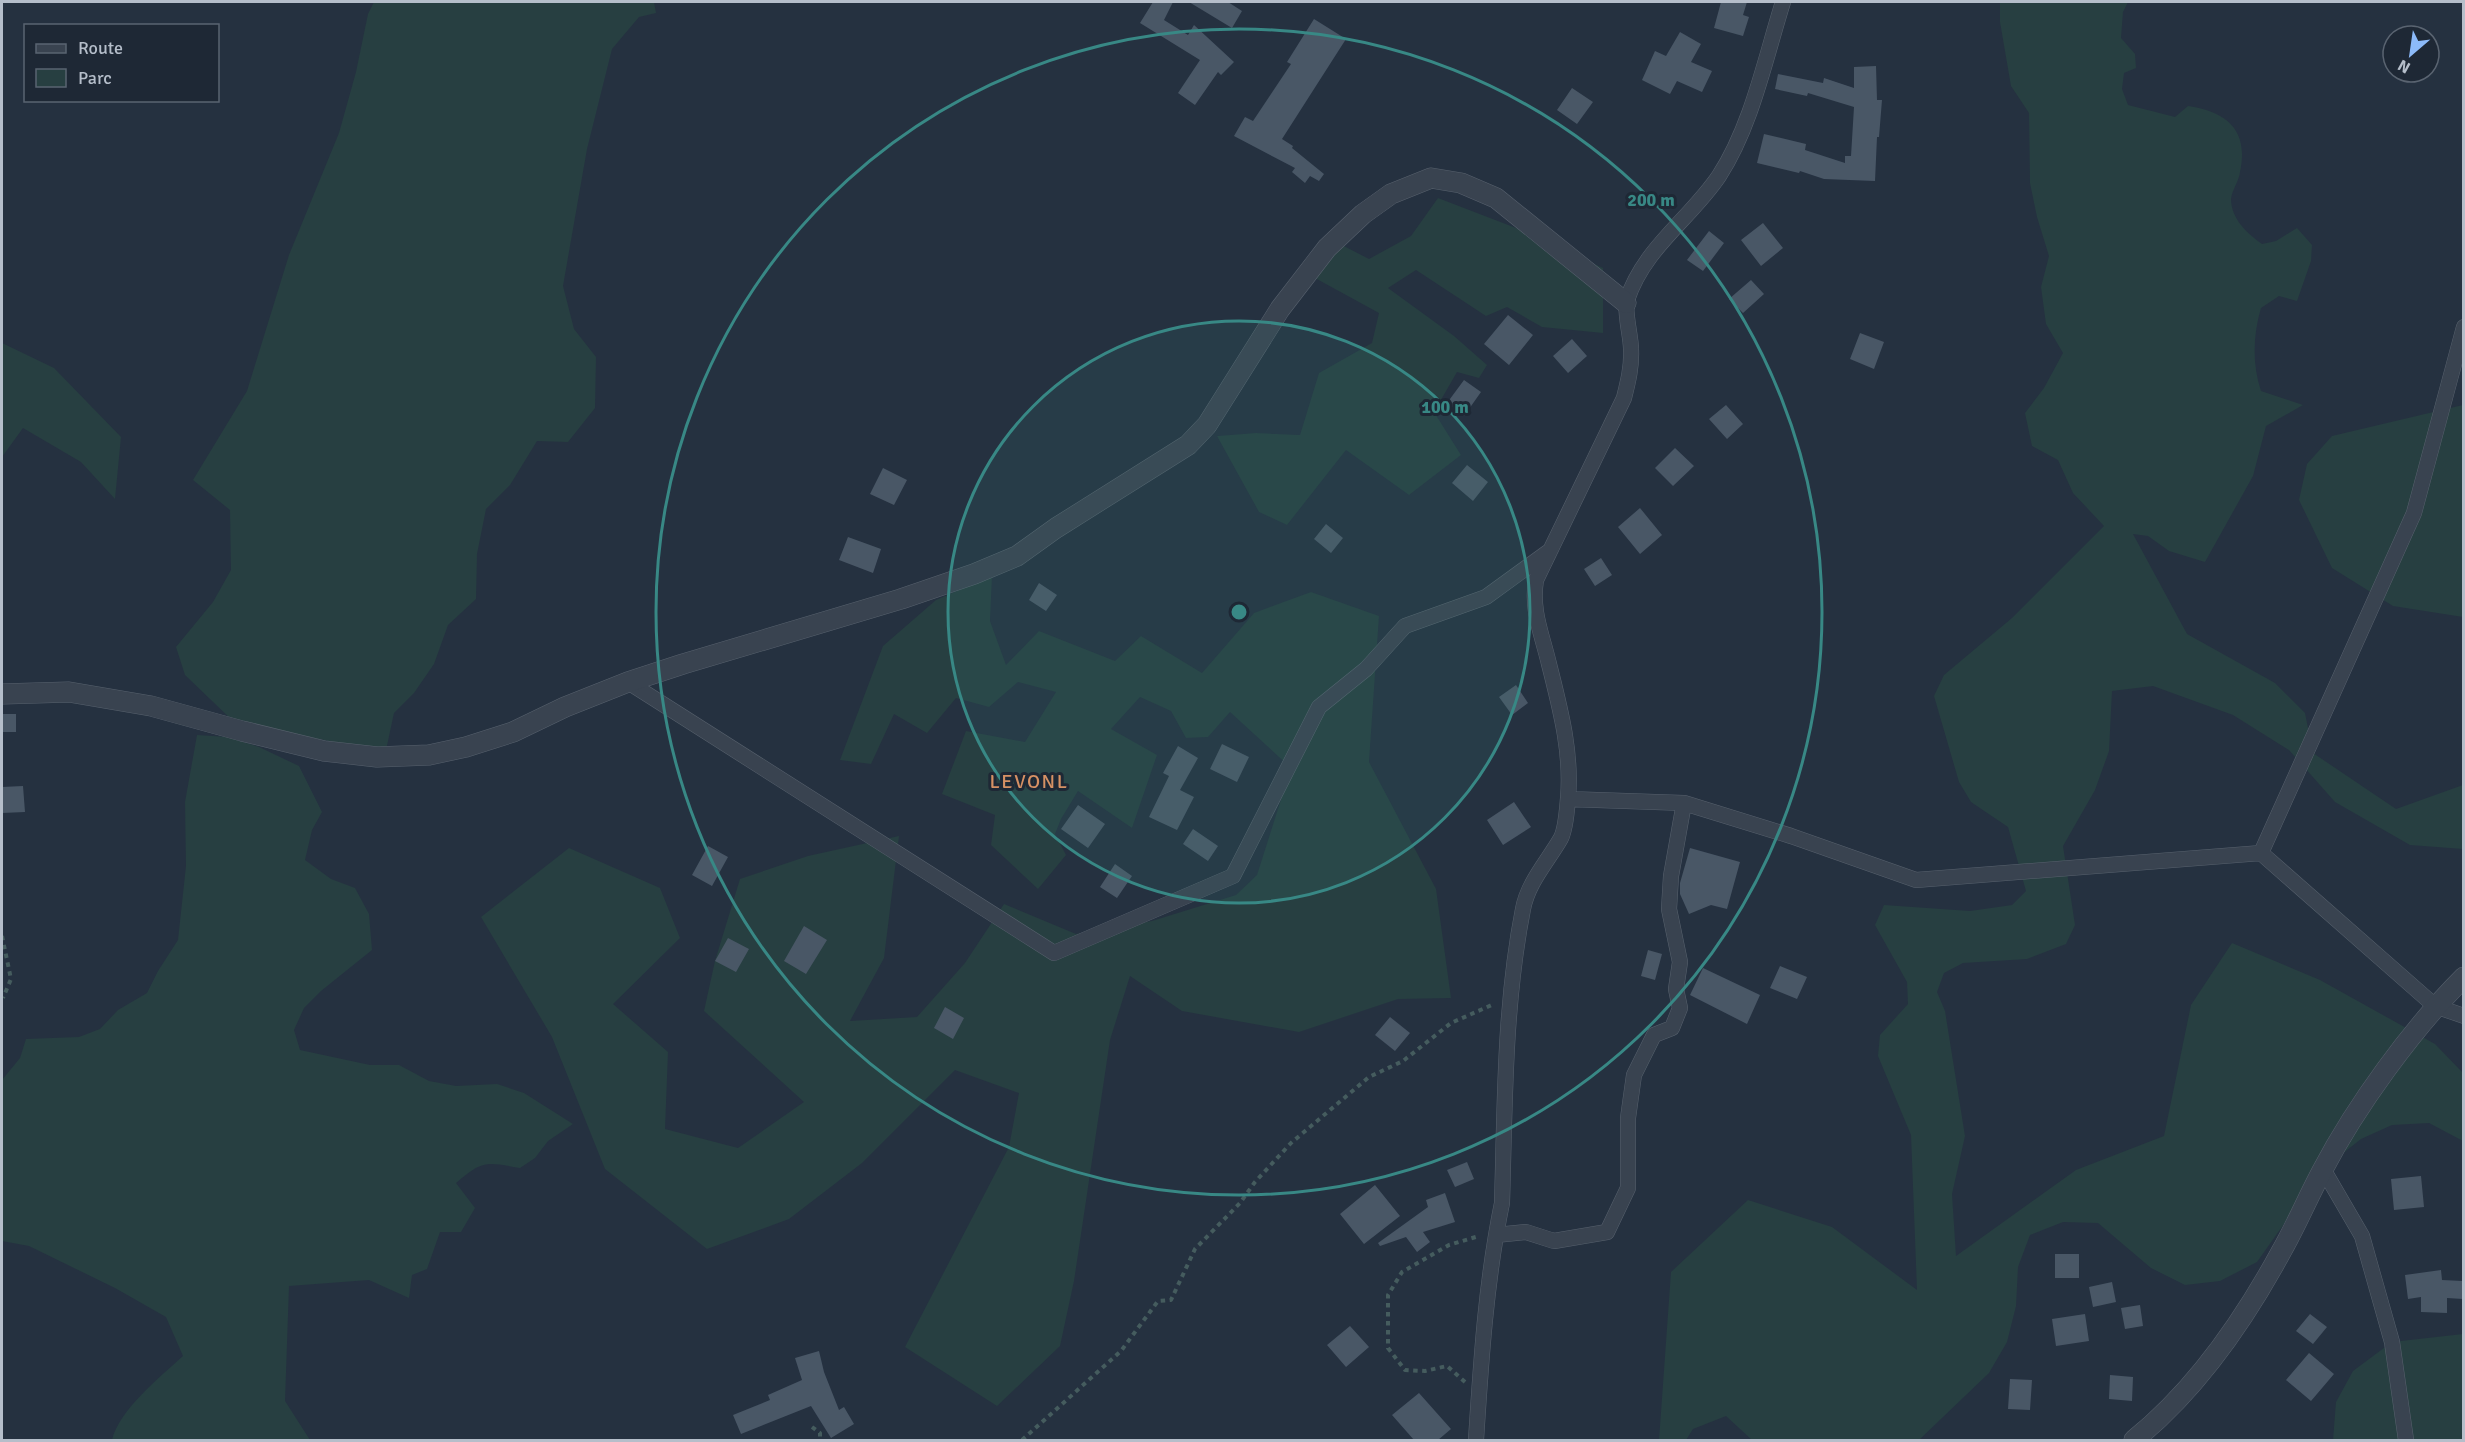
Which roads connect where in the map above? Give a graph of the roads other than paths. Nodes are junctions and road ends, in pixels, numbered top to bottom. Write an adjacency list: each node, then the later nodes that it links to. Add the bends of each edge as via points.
1 (1783, 2): 2 (street, via 1738,142 1718,177 1648,260)
2 (1626, 303): 4 (street, via 1631,349 1624,398); 5 (street, via 1497,198 1461,183 1431,177 1391,194 1326,248 1280,309 1207,425 1188,445 1017,556 901,599)
3 (2463, 327): 9 (street, via 2414,513)
4 (1551, 550): 5 (street, via 1486,597 1405,626 1366,669 1319,707 1233,876 1053,953); 7 (street, via 1536,580 1535,617 1566,734)
5 (628, 682): 6 (street, via 513,732 466,747 429,755 377,757 312,748 151,706 80,694)
6 (2, 694)
7 (1568, 799): 8 (street); 14 (street, via 1562,836 1540,868 1523,907 1511,996 1502,1203)
8 (1684, 803): 9 (street, via 1916,880); 14 (street, via 1669,909 1680,962 1676,989 1680,1008 1672,1028 1654,1035 1634,1075 1628,1118 1628,1188 1618,1213 1607,1232 1554,1241 1526,1232)
9 (2261, 853): 11 (street)
10 (2463, 977): 11 (street)
11 (2435, 1006): 12 (street); 13 (street, via 2365,1101)
12 (2463, 1016)
13 (2323, 1169): 16 (street, via 2281,1252 2229,1339 2164,1416); 17 (street, via 2362,1236 2392,1342)
14 (1496, 1234): 15 (street)
15 (1476, 1440)
16 (2134, 1440)
17 (2406, 1440)

